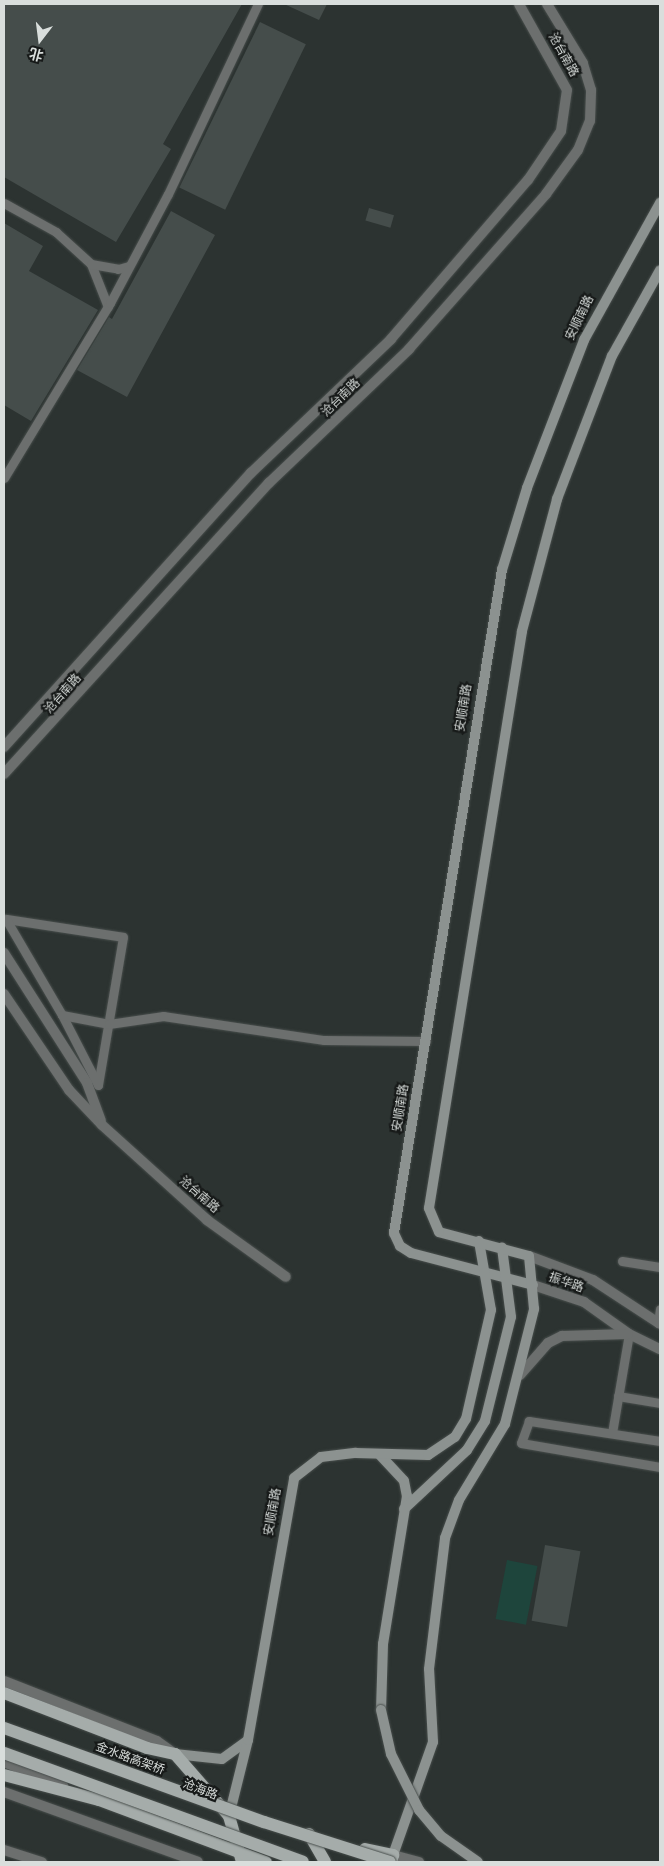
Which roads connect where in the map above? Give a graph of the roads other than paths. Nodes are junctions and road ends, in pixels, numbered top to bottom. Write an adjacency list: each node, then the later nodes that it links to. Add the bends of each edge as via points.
1 (258, 4): 7 (lane, via 168,194)
2 (519, 4): 11 (street, 沧台南路, via 567,90 561,131 528,180 391,339 251,473)
3 (547, 4): 12 (street, 沧台南路, via 583,62 591,90 590,121 578,150 546,194 410,349 270,483)
4 (4, 203): 6 (lane, via 56,232)
5 (660, 203): 17 (main road, 安顺南路, via 584,340 526,488 502,570)
6 (91, 264): 7 (lane, via 118,270); 9 (lane)
7 (129, 266): 9 (lane)
8 (660, 270): 19 (main road, via 612,356 557,499 533,578 430,1208 440,1232)
9 (108, 307): 10 (lane)
10 (4, 478)
11 (4, 748)
12 (4, 774)
13 (4, 954): 18 (street, 沧台南路, via 87,1083)
14 (4, 994): 18 (street, 沧台南路, via 69,1090)
15 (62, 1015): 16 (lane); 16 (lane, via 98,1085); 16 (lane, via 6,919 123,937)
16 (109, 1024): 17 (lane, via 163,1016 324,1040)
17 (426, 1041): 20 (main road, 安顺南路, via 394,1234)
18 (102, 1125): 27 (street, 沧台南路, via 207,1220)
19 (479, 1241): 21 (main road); 25 (main road, 安顺南路)
20 (400, 1246): 25 (main road, 振华路, via 411,1253)
21 (502, 1248): 22 (main road); 26 (main road)
22 (529, 1256): 28 (main road); 30 (street, 振华路, via 593,1280)
23 (622, 1261): 24 (lane)
24 (660, 1267)
25 (484, 1269): 26 (main road, 振华路); 38 (main road, 安顺南路, via 491,1310 466,1419 444,1448 428,1455)
26 (508, 1276): 28 (main road, 振华路); 40 (main road, via 511,1317 485,1421 467,1450)
27 (286, 1277)
28 (533, 1285): 31 (street, 振华路, via 584,1302); 33 (main road, via 532,1323)
29 (660, 1309): 30 (lane)
30 (659, 1323)
31 (629, 1334): 32 (street, 振华路); 33 (street, via 562,1336 548,1343); 34 (lane)
32 (660, 1349)
33 (520, 1375): 55 (main road, via 505,1424 459,1500 445,1538 429,1669 433,1742)
34 (618, 1396): 35 (lane); 36 (lane)
35 (660, 1403)
36 (612, 1433): 37 (lane); 39 (lane, via 530,1421 521,1443)
37 (660, 1441)
38 (380, 1455): 40 (main road, via 404,1481); 44 (main road, 安顺南路, via 322,1458 294,1478)
39 (660, 1467)
40 (404, 1509): 62 (main road, bridge, via 383,1644 381,1710 391,1754 419,1810 441,1836)
41 (4, 1680): 46 (street, via 157,1741)
42 (4, 1693): 46 (main road, via 146,1748)
43 (4, 1728): 51 (street, 沧海路); 55 (main road, 金水路高架桥, bridge, via 264,1822)
44 (248, 1740): 46 (main road, via 222,1759); 51 (main road, 安顺南路)
45 (4, 1753): 59 (main road, bridge)
46 (175, 1754): 51 (main road)
47 (4, 1762): 50 (street)
48 (4, 1775): 50 (main road)
49 (4, 1792): 57 (street)
50 (99, 1800): 54 (main road)
51 (229, 1816): 52 (main road, 沧海路); 54 (main road, 安顺南路)
52 (309, 1834): 55 (main road, 沧海路); 60 (main road)
53 (4, 1850): 56 (street)
54 (240, 1858): 58 (main road)
55 (392, 1860): 61 (street)
56 (42, 1862)
57 (198, 1862)
58 (266, 1862)
59 (303, 1862)
60 (325, 1862)
61 (419, 1862)
62 (478, 1862)

